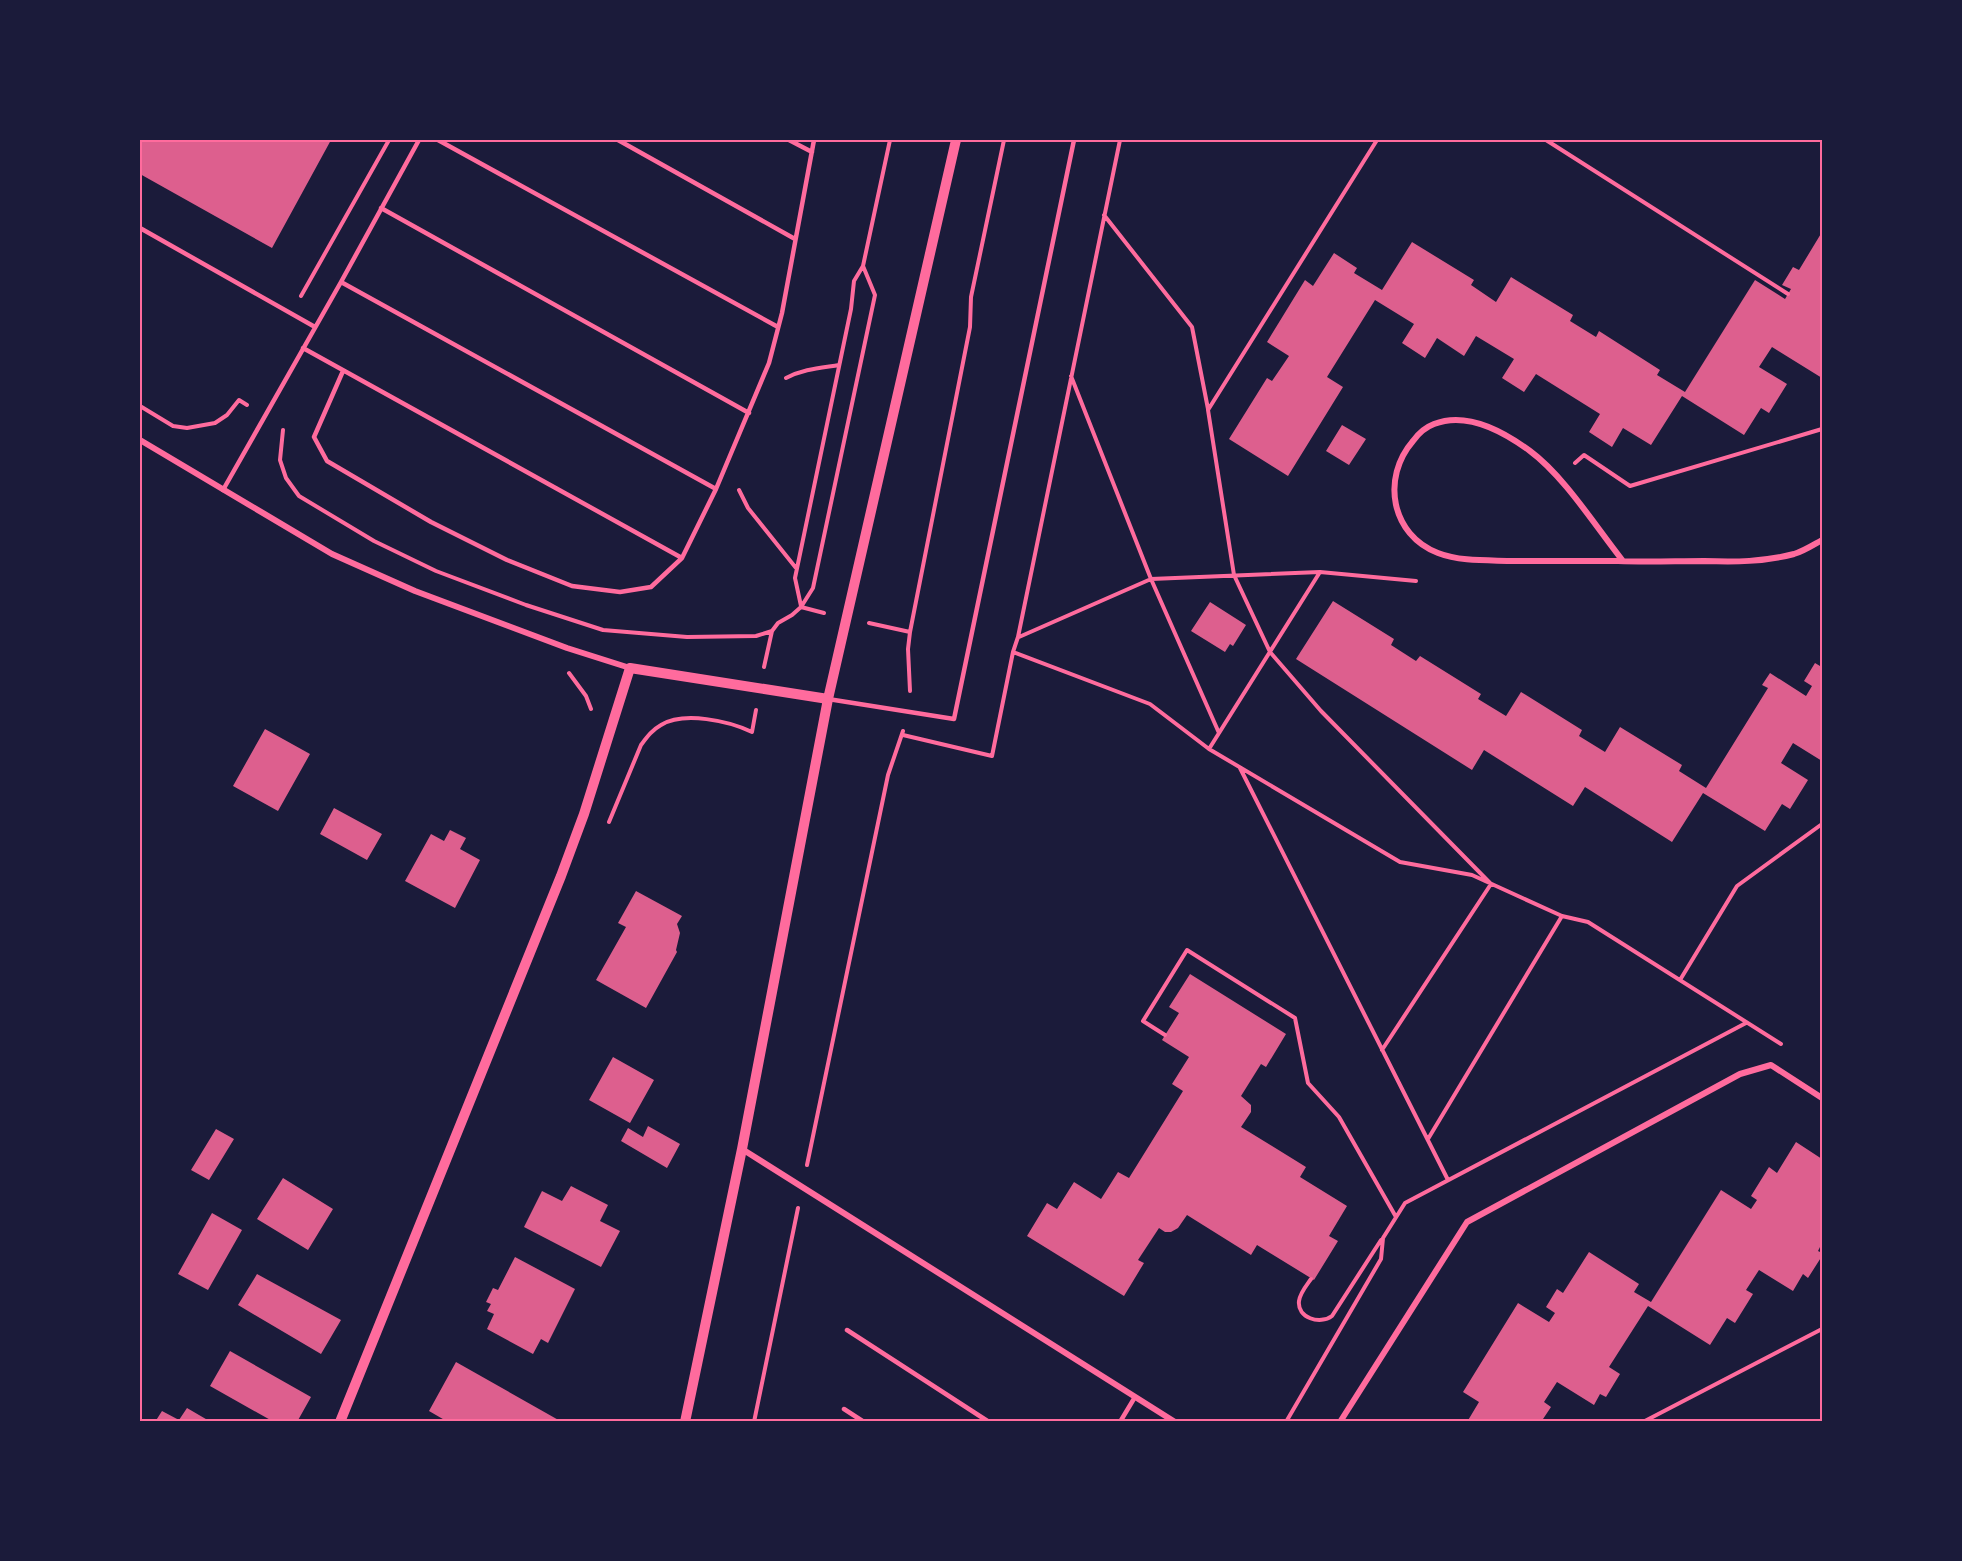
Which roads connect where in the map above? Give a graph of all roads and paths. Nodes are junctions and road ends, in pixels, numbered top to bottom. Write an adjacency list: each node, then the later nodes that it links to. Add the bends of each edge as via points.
1 (389, 140): 20 (path)
2 (419, 140): 15 (lane)
3 (438, 140): 24 (lane)
4 (618, 140): 18 (lane)
5 (789, 140): 14 (lane)
6 (814, 140): 14 (lane)
7 (890, 140): 19 (path)
8 (956, 140): 57 (street)
9 (1004, 140): 51 (path)
10 (1074, 140): 58 (lane, via 954,719)
11 (1120, 140): 16 (path)
12 (1377, 140): 32 (path)
13 (1546, 140): 22 (path)
14 (812, 152): 18 (lane)
15 (381, 208): 21 (lane); 33 (lane)
16 (1104, 215): 28 (path); 32 (path, via 1192,327)
17 (140, 228): 23 (lane)
18 (795, 239): 24 (lane)
19 (863, 266): 26 (path, via 854,281); 48 (path, via 875,295 813,588)
20 (308, 282)
21 (341, 282): 23 (lane); 38 (lane)
22 (1788, 294)
23 (315, 327): 25 (lane)
24 (778, 327): 29 (lane)
25 (303, 348): 27 (lane); 39 (lane)
26 (839, 365): 29 (path, via 798,372); 43 (path)
27 (343, 371): 41 (lane); 41 (lane, via 314,436 327,461 431,522 507,560 572,586 620,592 651,587)
28 (1071, 375): 46 (path); 52 (path)
29 (756, 394): 33 (lane)
30 (238, 400): 31 (path, via 215,423 187,428 173,426)
31 (140, 406)
32 (1209, 410): 45 (path)
33 (749, 413): 36 (lane)
34 (1822, 429): 37 (path, via 1630,486 1584,454)
35 (140, 440): 39 (street)
36 (727, 463): 38 (lane); 43 (path, via 748,508)
37 (1559, 478): 42 (street); 42 (street, via 1502,432 1481,423 1448,420 1432,424 1406,448 1397,471 1394,498 1407,532 1421,544 1458,559)
38 (716, 489): 41 (lane)
39 (223, 490): 55 (street, via 332,555 557,645)
40 (1822, 540): 42 (street, via 1796,553 1753,562)
41 (682, 558)
42 (1623, 561)
43 (796, 569): 48 (path)
44 (1320, 572): 45 (path); 47 (path); 54 (path)
45 (1234, 575): 46 (path); 54 (path)
46 (1151, 579): 52 (path); 61 (path)
47 (1416, 581)
48 (801, 607): 49 (path)
49 (824, 613)
50 (879, 625): 51 (path)
51 (910, 632): 58 (path)
52 (1018, 637): 53 (path)
53 (1013, 652): 62 (path, via 992,756); 63 (path, via 1150,704)
54 (1270, 652): 61 (path); 67 (path, via 1321,711)
55 (630, 668): 57 (street); 85 (street, via 561,876)
56 (565, 670): 59 (path, via 586,696)
57 (828, 699): 58 (lane); 75 (street)
58 (907, 711): 62 (path)
59 (592, 712)
60 (752, 732): 66 (path, via 695,718 671,720 659,726 641,745)
61 (1219, 733): 63 (path)
62 (902, 734): 77 (path, via 888,775)
63 (1209, 749): 64 (path)
64 (1240, 767): 67 (path, via 1400,862 1472,875); 72 (path)
65 (1822, 824): 69 (path, via 1737,886)
66 (608, 825)
67 (1491, 884): 68 (path); 72 (path)
68 (1562, 916): 69 (path, via 1588,922); 74 (path)
69 (1680, 980): 71 (path)
70 (1165, 1035): 78 (path, via 1143,1021 1187,950 1295,1018 1308,1083 1339,1117)
71 (1785, 1046)
72 (1383, 1050): 74 (path)
73 (1822, 1098): 92 (street, via 1771,1065 1740,1074 1467,1222)
74 (1428, 1140): 76 (path)
75 (742, 1149): 77 (street); 86 (street)
76 (1448, 1180)
77 (803, 1187): 83 (street); 87 (path)
78 (1396, 1217)
79 (1383, 1238): 80 (path, via 1332,1316 1322,1320 1304,1314 1299,1305 1300,1294)
80 (1311, 1279)
81 (1822, 1329): 93 (path)
82 (847, 1330): 89 (lane)
83 (1135, 1396): 90 (lane); 91 (street)
84 (844, 1409): 88 (lane)
85 (340, 1422)
86 (685, 1422)
87 (754, 1422)
88 (864, 1422)
89 (988, 1422)
90 (1119, 1422)
91 (1174, 1422)
92 (1340, 1422)
93 (1643, 1422)

